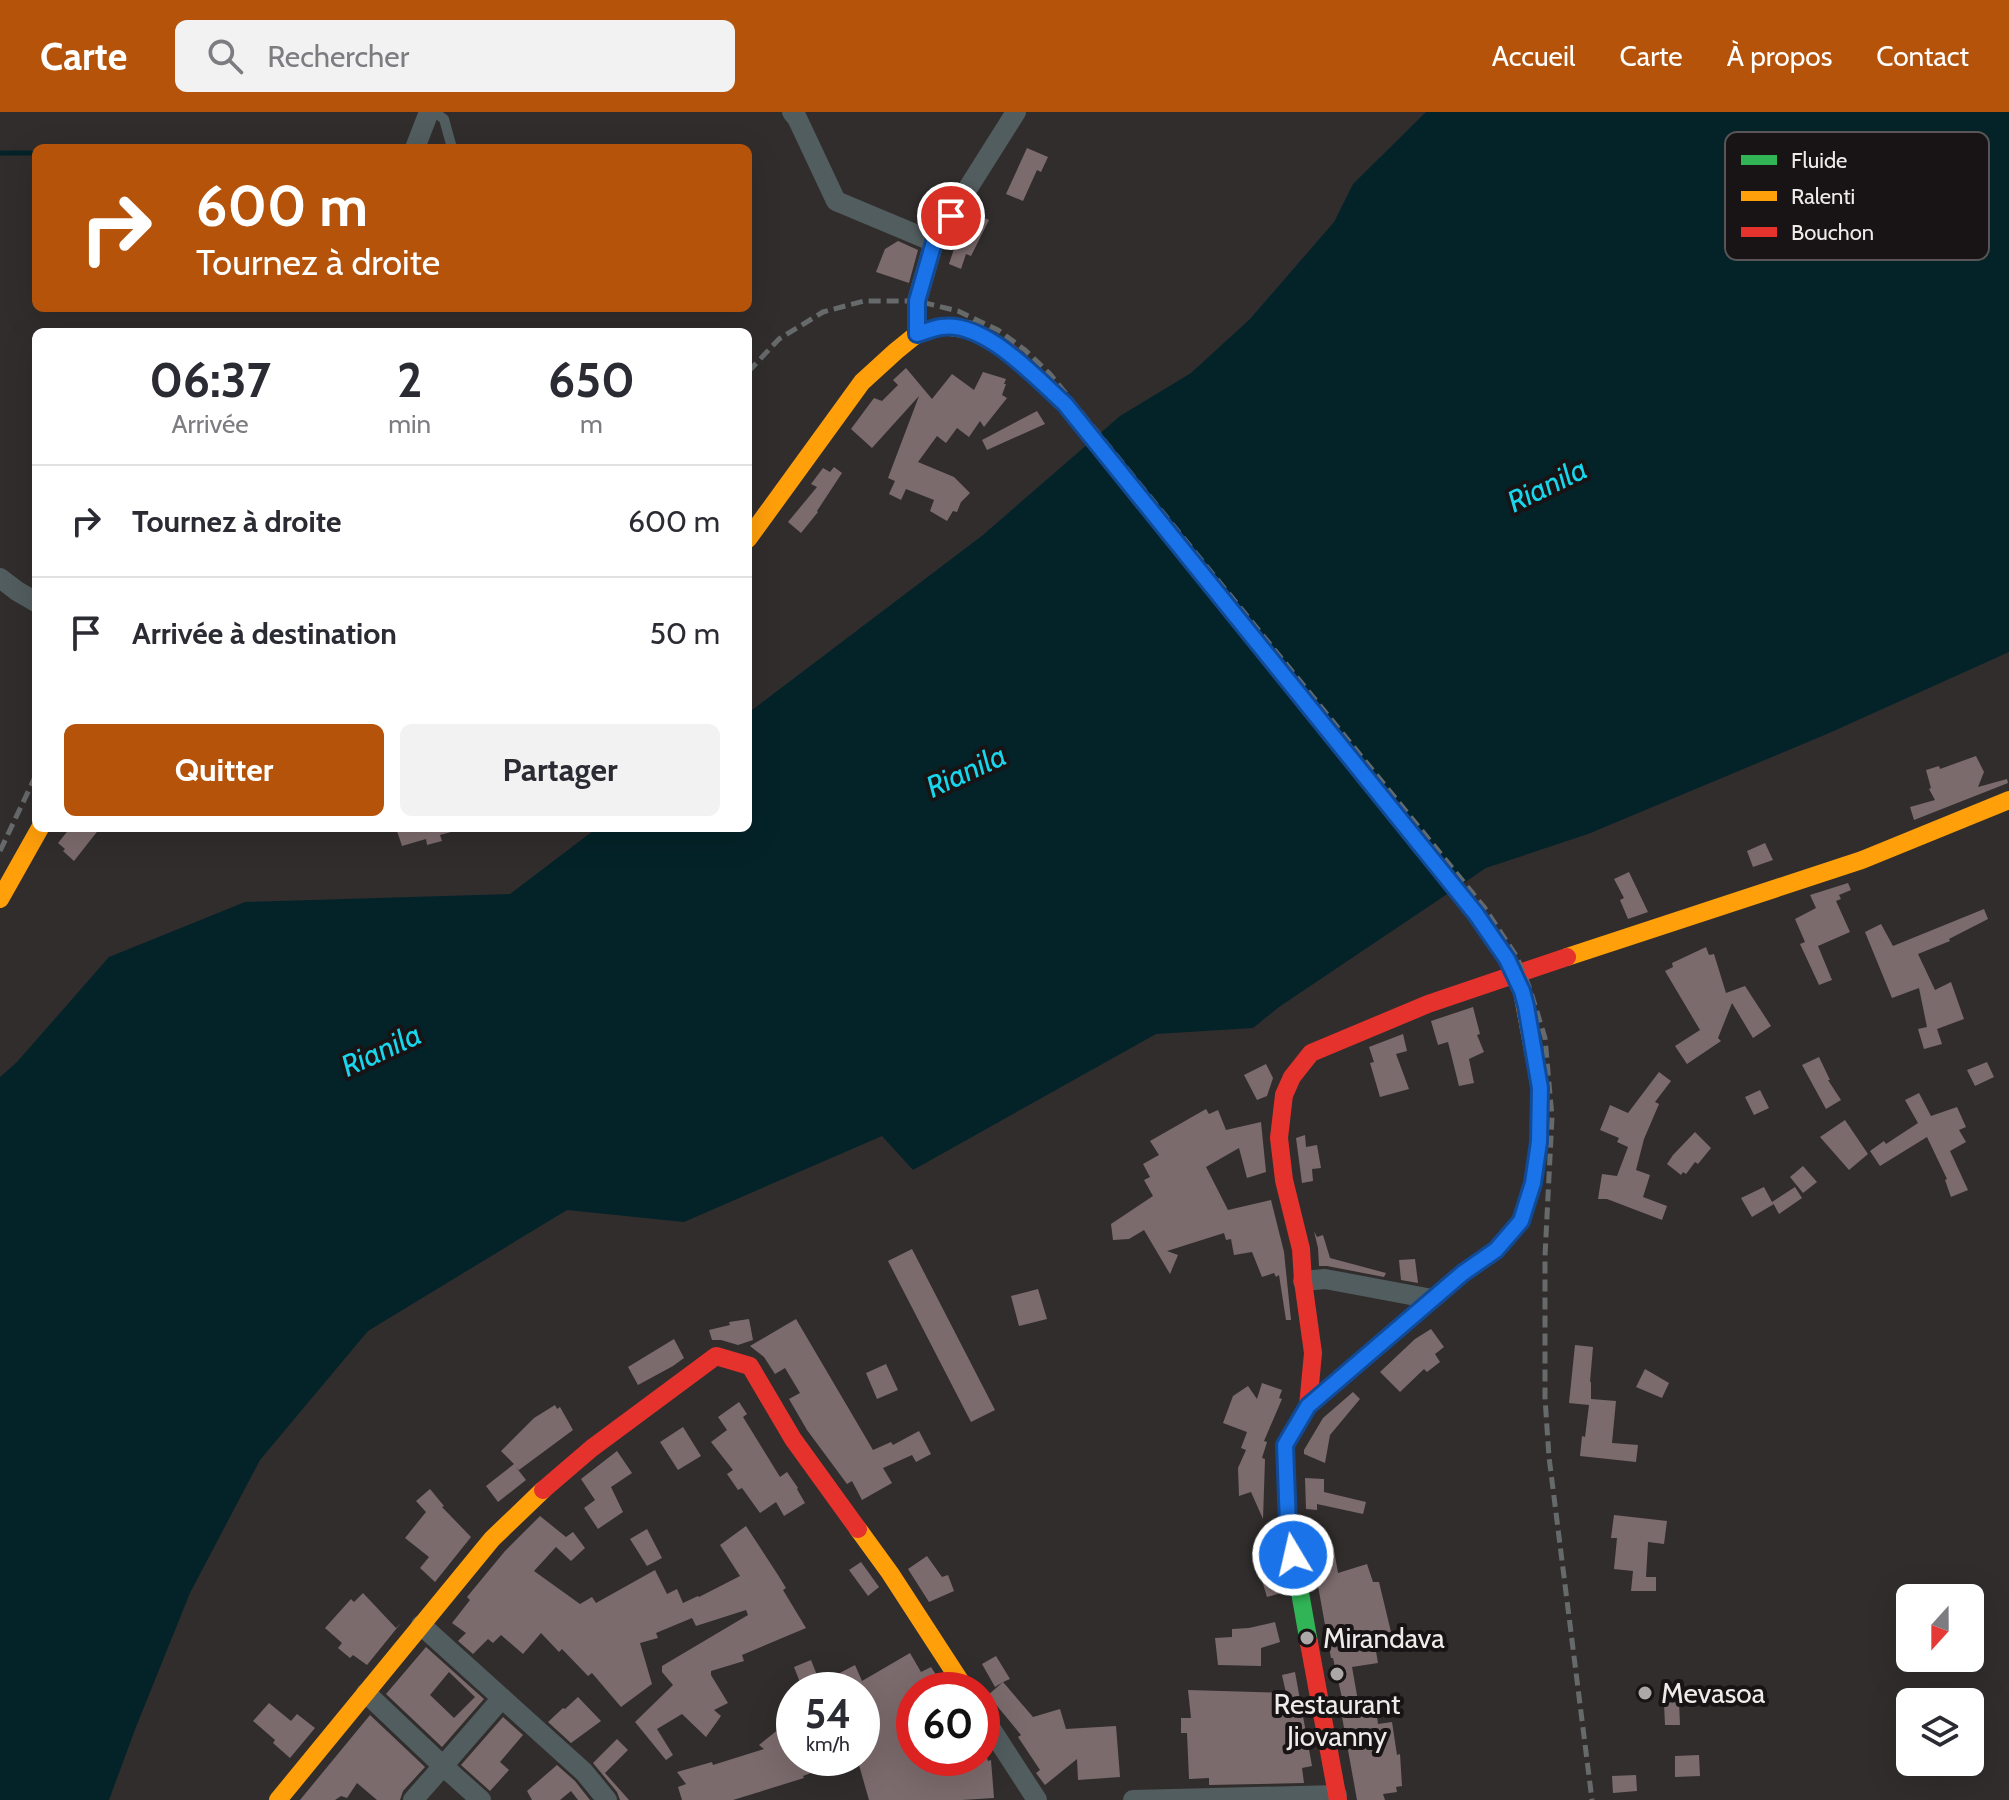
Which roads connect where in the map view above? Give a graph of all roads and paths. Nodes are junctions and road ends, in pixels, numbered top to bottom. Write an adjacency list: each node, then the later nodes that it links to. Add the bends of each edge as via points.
1 (432, 112): 4 (street); 5 (lane, via 444,119)
2 (792, 112): 6 (street, via 836,201)
3 (1016, 112): 6 (street)
4 (417, 144)
5 (451, 144)
6 (934, 242): 7 (street, via 917,301)
7 (917, 334): 8 (main road, via 862,382); 15 (main road, via 943,326 972,330 1009,352 1065,404 1507,959 1522,991 1540,1088 1533,1183 1521,1221 1496,1250)
8 (752, 533)
9 (0, 578): 10 (street)
10 (32, 600)
11 (2009, 800): 14 (main road, via 1862,860 1428,1004 1311,1053 1284,1095 1279,1138)
12 (38, 832): 13 (main road)
13 (0, 899)
14 (1303, 1281): 15 (street, via 1325,1279); 16 (main road, via 1313,1353)
15 (1432, 1299): 16 (main road)
16 (1308, 1406): 23 (main road, via 1285,1445 1288,1525)
17 (421, 1625): 18 (main road, via 492,1539 550,1483 716,1356 750,1366 793,1439); 19 (main road); 20 (street)
18 (954, 1672)
19 (366, 1693): 22 (street); 24 (main road)
20 (502, 1698): 22 (street); 27 (street, via 584,1772)
21 (1000, 1743): 28 (street)
22 (443, 1766): 25 (street); 26 (street)
23 (1338, 1797): 29 (street)
24 (278, 1800)
25 (413, 1800)
26 (481, 1800)
27 (607, 1800)
28 (1037, 1800)
29 (1133, 1800)

